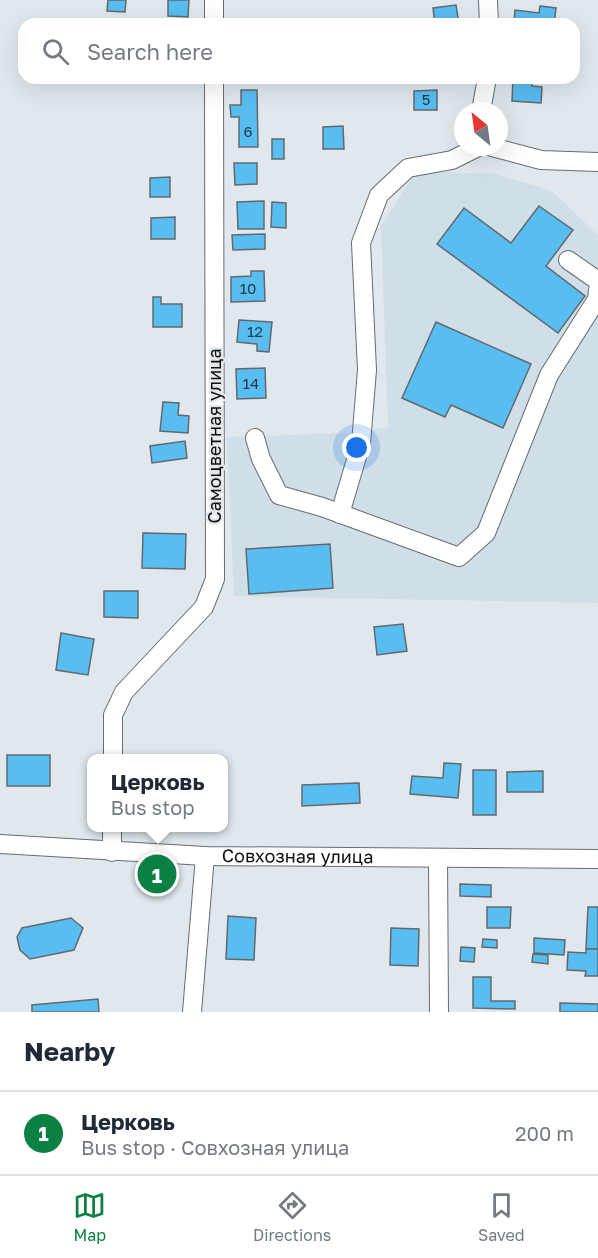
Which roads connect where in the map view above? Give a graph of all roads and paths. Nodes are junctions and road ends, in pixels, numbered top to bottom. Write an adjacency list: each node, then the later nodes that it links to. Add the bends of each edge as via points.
1 (214, 0): 3 (street)
2 (488, 0): 4 (street)
3 (214, 18)
4 (489, 18)
5 (214, 84): 16 (street, Самоцветная улица, via 215,579 204,607 124,692 113,715)
6 (486, 84): 7 (street)
7 (483, 102)
8 (508, 151): 10 (street, via 541,160)
9 (460, 156): 15 (street, via 408,168 379,195 362,243 367,370 361,443)
10 (598, 162)
11 (568, 260): 12 (street)
12 (598, 281)
13 (598, 290): 15 (street, via 597,299 549,375 486,533 459,557)
14 (255, 438): 15 (street, via 279,495)
15 (340, 514)
16 (113, 754)
17 (112, 832): 19 (street)
18 (0, 844): 19 (street, Совхозная улица)
19 (112, 852): 20 (street, Совхозная улица)
20 (205, 856): 21 (street, Совхозная улица); 23 (street)
21 (438, 858): 22 (street, Совхозная улица); 24 (street)
22 (598, 859)
23 (192, 1012)
24 (439, 1012)

